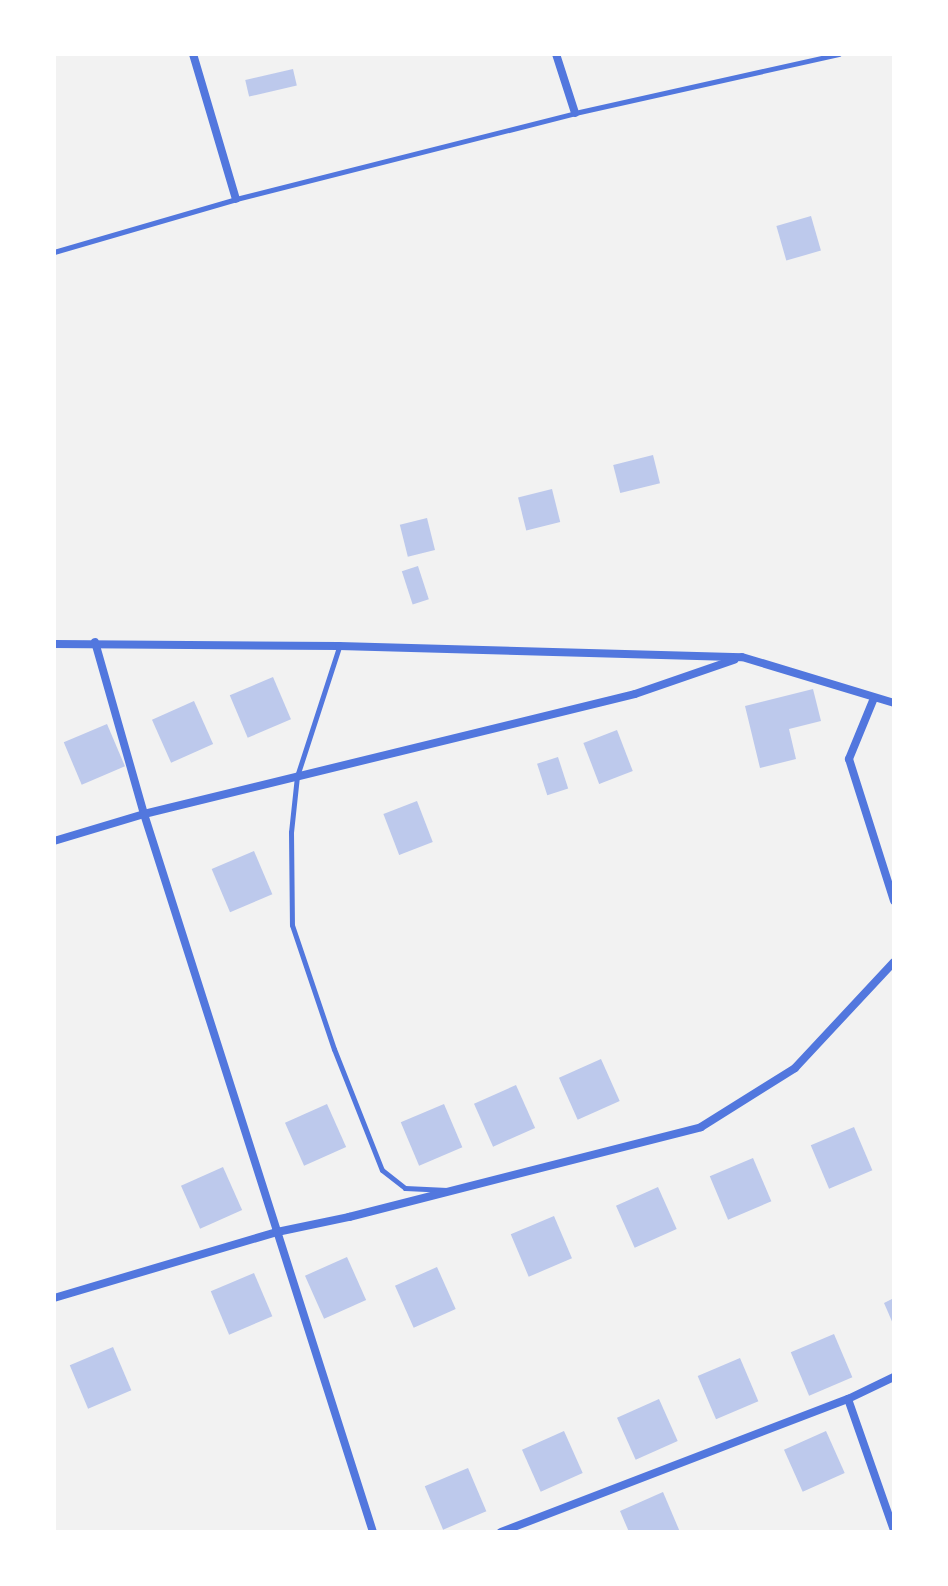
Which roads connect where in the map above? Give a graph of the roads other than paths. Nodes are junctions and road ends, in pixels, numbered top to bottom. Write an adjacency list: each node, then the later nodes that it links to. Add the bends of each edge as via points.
1 (193, 54): 5 (street)
2 (556, 54): 4 (street)
3 (838, 54): 4 (lane)
4 (575, 113): 5 (lane)
5 (236, 199): 6 (lane)
6 (54, 252)
7 (95, 642): 8 (street); 9 (street); 14 (street)
8 (54, 644)
9 (339, 646): 10 (street); 13 (lane)
10 (742, 657): 11 (street); 13 (street, via 635,694)
11 (874, 698): 12 (street); 16 (street, via 849,759)
12 (894, 703)
13 (297, 776): 14 (street); 18 (lane, via 291,832 292,925 334,1049 382,1170 405,1188)
14 (144, 814): 15 (street); 19 (street)
15 (54, 841)
16 (894, 901)
17 (894, 962): 18 (street, via 795,1068 701,1127)
18 (449, 1190): 19 (street)
19 (277, 1232): 20 (street); 24 (street)
20 (54, 1298)
21 (894, 1377): 22 (street)
22 (848, 1399): 23 (street); 25 (street)
23 (894, 1530)
24 (373, 1532)
25 (501, 1532)

